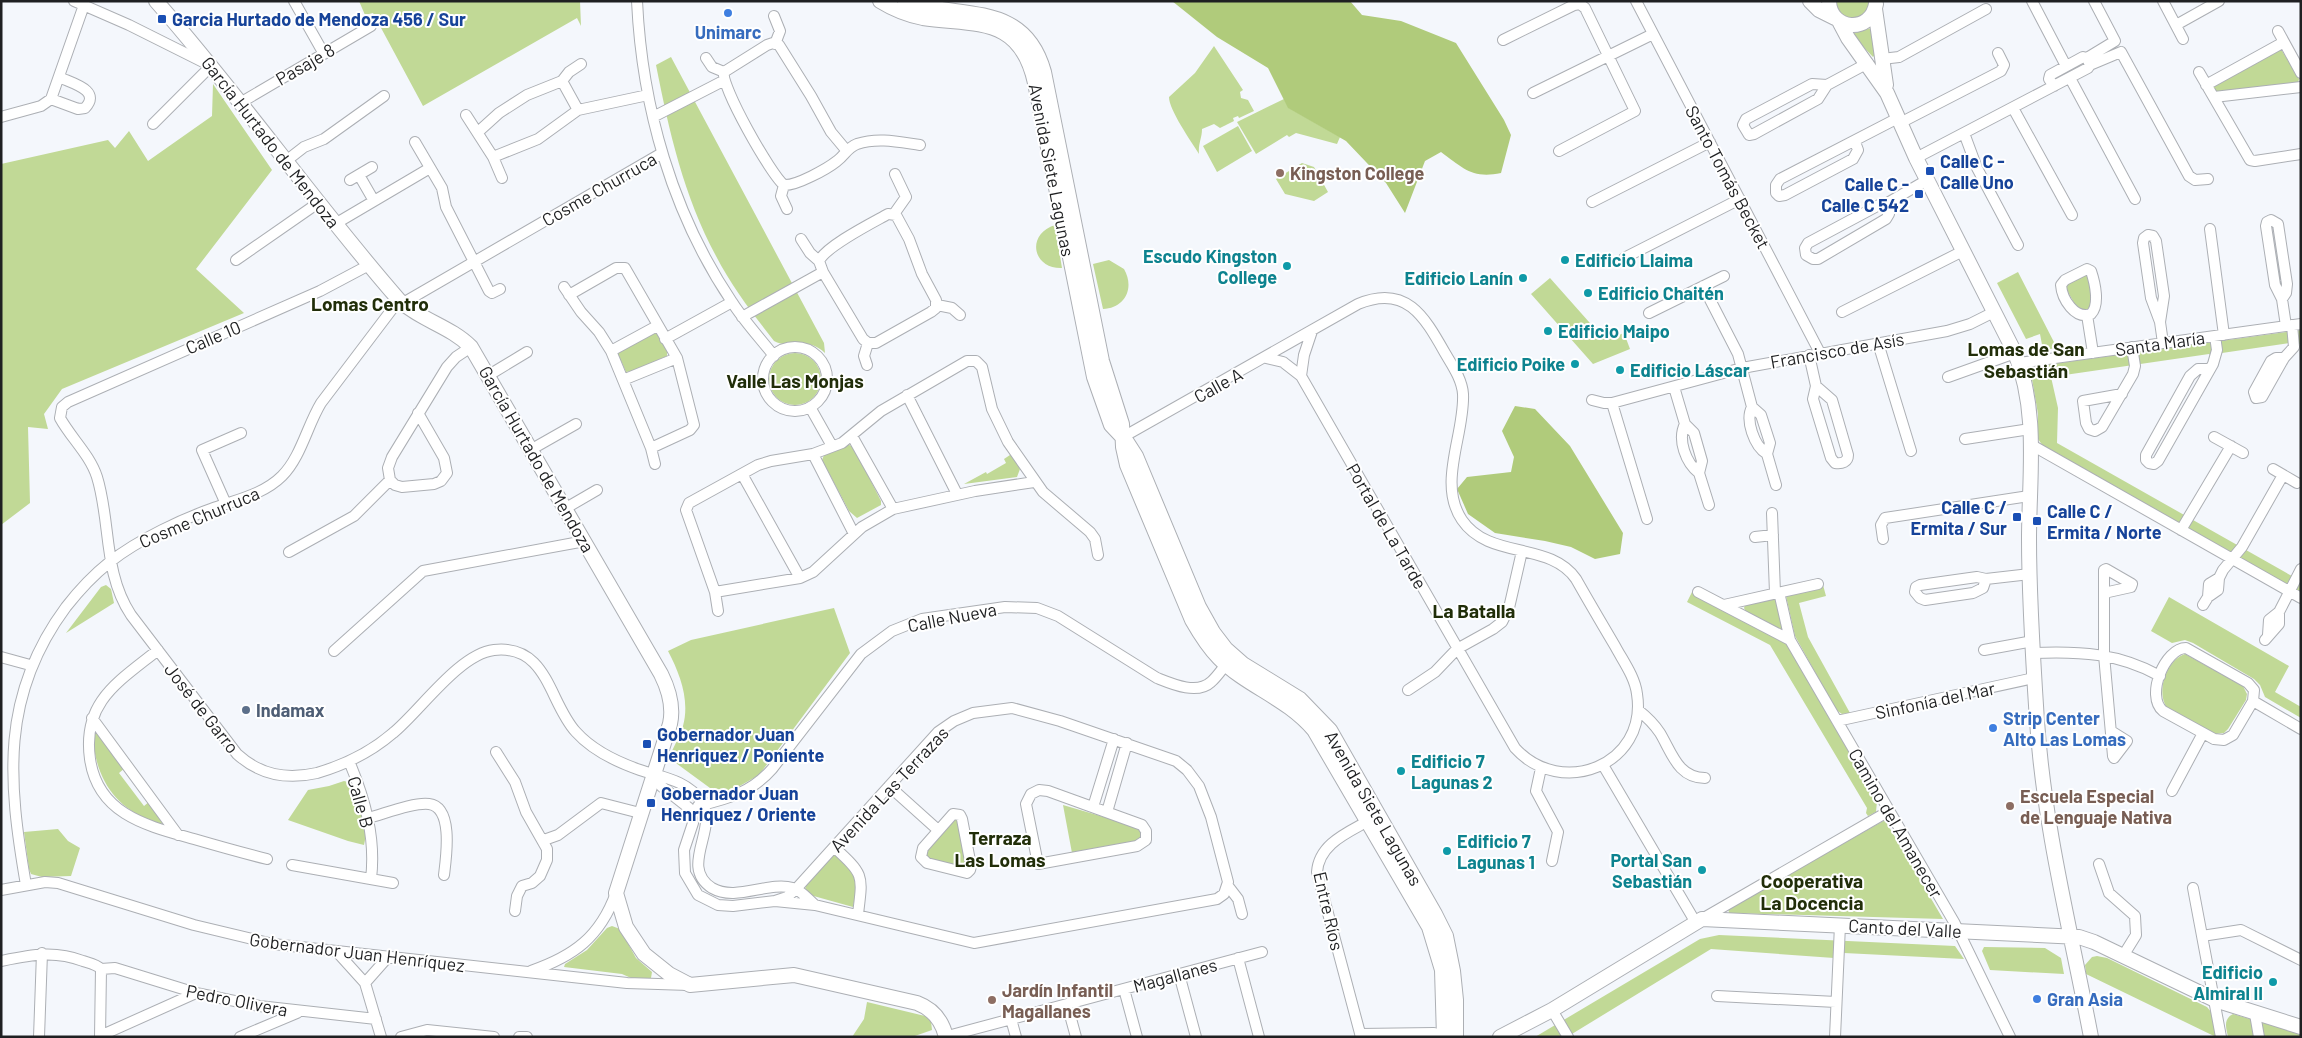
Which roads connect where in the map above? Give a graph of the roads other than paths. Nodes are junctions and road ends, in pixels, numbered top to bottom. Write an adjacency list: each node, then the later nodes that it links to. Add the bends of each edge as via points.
1 (74, 1): 15 (street)
2 (156, 1): 35 (street, García Hurtado de Mendoza)
3 (294, 1): 28 (street)
4 (637, 1): 49 (street, Cosme Churruca)
5 (905, 1): 159 (street, Avenida Siete Lagunas, via 995,15 1024,33 1039,55 1102,361)
6 (1636, 1): 22 (street, Santo Tomás Becket)
7 (1810, 1): 18 (street)
8 (1829, 1): 18 (street, via 1830,10)
9 (2032, 1): 36 (street)
10 (2094, 1): 32 (street, via 2115,41)
11 (2163, 1): 19 (street)
12 (2219, 1): 19 (street)
13 (887, 2): 159 (street, Avenida Siete Lagunas, via 914,16 992,26 1015,41 1026,57 1035,83 1094,377 1107,417)
14 (1876, 4): 18 (street, via 1867,21 1859,25 1849,26); 31 (street)
15 (84, 5): 35 (street); 40 (street)
16 (1986, 9): 31 (street, via 1899,57)
17 (774, 16): 26 (street, via 780,31)
18 (1837, 20): 34 (street)
19 (2176, 25): 23 (street)
20 (371, 26): 28 (street, Pasaje 8)
21 (2278, 31): 25 (street)
22 (1653, 34): 29 (street); 64 (street, Santo Tomás Becket)
23 (2183, 39)
24 (1502, 40): 29 (street, via 1580,4)
25 (2284, 42): 38 (street); 43 (street)
26 (776, 44): 39 (street, via 767,45); 67 (street, via 782,48 831,132)
27 (1998, 53): 59 (street, via 2004,65 2001,71)
28 (324, 54): 53 (street, Pasaje 8)
29 (1609, 56): 47 (street); 68 (street, via 1635,111)
30 (706, 58): 39 (street)
31 (1882, 59): 48 (street)
32 (2090, 59): 36 (street, via 2083,57); 41 (street); 79 (street, via 2121,52 2189,176 2195,180)
33 (580, 64): 42 (street)
34 (1868, 64): 44 (street); 48 (street)
35 (211, 66): 53 (street, García Hurtado de Mendoza); 60 (street)
36 (2066, 66): 45 (street, via 2050,74 2049,79)
37 (2199, 72): 43 (street)
38 (2301, 73)
39 (723, 76): 57 (street); 82 (street, via 750,134)
40 (59, 78): 52 (street); 52 (street, via 87,90 89,104 78,109)
41 (2070, 78): 45 (street); 84 (street)
42 (562, 81): 55 (street); 61 (street, via 511,105)
43 (2206, 84): 51 (street)
44 (1827, 85): 44 (street, via 1812,84 1746,119 1743,125 1746,132 1754,134 1818,99)
45 (2054, 86): 54 (street)
46 (2301, 87): 51 (street)
47 (1533, 93)
48 (1887, 93): 59 (street)
49 (648, 95): 55 (street); 57 (street, Cosme Churruca)
50 (384, 96): 73 (street, via 324,139 304,147)
51 (2214, 97): 70 (street, via 2250,160)
52 (51, 99): 58 (street, via 41,106)
53 (240, 103): 73 (street, García Hurtado de Mendoza)
54 (2013, 108): 62 (street); 91 (street)
55 (578, 110): 71 (street, via 538,139)
56 (466, 115): 61 (street)
57 (653, 117): 69 (street, Cosme Churruca)
58 (1, 118)
59 (1899, 121): 65 (street); 72 (street)
60 (153, 124)
61 (478, 132): 71 (street)
62 (1964, 133): 72 (street); 96 (street, via 1977,168)
63 (415, 142): 75 (street)
64 (1710, 142): 83 (street, Santo Tomás Becket); 86 (street)
65 (1855, 142): 65 (street, via 1780,179 1776,193 1785,195 1854,159 1858,150)
66 (920, 145): 67 (street, via 878,140)
67 (846, 150): 82 (street, via 832,165 801,181)
68 (1559, 151)
69 (662, 153): 101 (street, Cosme Churruca); 108 (street, via 686,218 706,260)
70 (2301, 154)
71 (493, 157): 78 (street)
72 (1916, 158): 81 (street)
73 (286, 161): 87 (street, García Hurtado de Mendoza)
74 (372, 167): 77 (street)
75 (430, 168): 85 (street); 101 (street)
76 (895, 174): 90 (street, via 906,197)
77 (360, 175): 80 (street); 85 (street)
78 (502, 178)
79 (2208, 179)
80 (350, 180)
81 (1927, 180): 88 (street); 97 (street)
82 (784, 185): 89 (street, via 781,196)
83 (1740, 199): 98 (street); 129 (street, Santo Tomás Becket)
84 (2135, 199)
85 (374, 201): 92 (street)
86 (1592, 202)
87 (318, 203): 92 (street, García Hurtado de Mendoza); 99 (street)
88 (1884, 205): 88 (street, via 1811,241 1805,248 1806,256 1820,258 1886,220 1889,211)
89 (787, 210)
90 (894, 214): 100 (street, via 888,214 852,234 822,255); 109 (street, via 904,226)
91 (2072, 216)
92 (335, 224): 102 (street, García Hurtado de Mendoza)
93 (2278, 224): 117 (street, via 2272,220 2266,226 2275,285)
94 (2210, 229): 120 (street)
95 (801, 239): 100 (street)
96 (2018, 245)
97 (1963, 251): 110 (street); 111 (street)
98 (1624, 258)
99 (236, 260)
100 (819, 261): 103 (street)
101 (474, 262): 106 (street, via 490,292); 107 (street, Cosme Churruca)
102 (369, 265): 107 (street, García Hurtado de Mendoza); 152 (street, Calle 10, via 320,291 68,402)
103 (823, 272): 115 (street); 124 (street)
104 (1724, 276): 105 (street)
105 (1703, 286): 112 (street); 138 (street)
106 (500, 289)
107 (401, 301): 125 (street, García Hurtado de Mendoza, via 413,311 452,331); 179 (street, Cosme Churruca, via 321,403 294,460 283,475 267,488)
108 (732, 302): 115 (street); 121 (street)
109 (937, 305): 113 (street, via 952,308); 124 (street, via 932,312 876,343)
110 (1842, 312)
111 (1994, 312): 122 (street, Francisco de Asís, via 1959,328); 135 (street)
112 (1649, 313)
113 (960, 315)
114 (2087, 315): 114 (street, via 2094,311 2096,304 2092,272 2085,269 2065,280 2061,288 2073,310); 130 (street)
115 (742, 316): 132 (street)
116 (2160, 322): 116 (street, via 2164,302 2156,241 2154,236 2148,235 2143,243 2151,298); 123 (street)
117 (2293, 325): 120 (street, Santa María); 136 (street, via 2294,344)
118 (657, 326): 121 (street); 127 (street); 127 (street, via 623,267 566,291)
119 (1312, 331): 134 (street, Calle A); 141 (street); 191 (street, Portal de La Tarde, via 1351,307 1372,299 1397,300 1423,316 1462,389 1452,474 1456,508 1463,521 1478,536)
120 (2220, 335): 123 (street, Santa María); 139 (street)
121 (665, 339): 133 (street)
122 (1878, 343): 129 (street, Francisco de Asís); 167 (street)
123 (2163, 343): 126 (street, Santa María)
124 (868, 344): 137 (street, via 864,356)
125 (471, 347): 140 (street, García Hurtado de Mendoza); 153 (street, via 451,362)
126 (2132, 347): 130 (street, Santa María); 146 (street, via 2134,370)
127 (611, 351): 143 (street)
128 (527, 352): 140 (street)
129 (1820, 353): 131 (street, Francisco de Asís)
130 (2093, 353): 135 (street, Santa María)
131 (1809, 355): 138 (street, Francisco de Asís); 144 (street)
132 (774, 356): 150 (street, via 766,367 764,381 772,400 790,411); 150 (street, via 785,349 797,348 809,351 819,359 827,382 823,394)
133 (677, 358): 143 (street); 165 (street, via 694,425 690,430)
134 (1266, 358): 141 (street, Portal de La Tarde, via 1283,362); 159 (street, Calle A)
135 (2017, 358): 142 (street, Santa María); 156 (street, via 2027,393)
136 (2284, 358)
137 (867, 365)
138 (1742, 368): 145 (street, Francisco de Asís); 175 (street, via 1752,407 1760,412 1764,424 1770,446 1767,454)
139 (2210, 369): 151 (street, via 2201,368 2192,373); 154 (street)
140 (489, 375): 166 (street, García Hurtado de Mendoza)
141 (1301, 376): 213 (street, Portal de La Tarde)
142 (1948, 377)
143 (623, 380): 165 (street)
144 (1816, 386): 144 (street, via 1813,399 1831,458 1835,463 1843,463 1848,455 1832,400)
145 (1674, 387): 149 (street, Francisco de Asís); 180 (street, via 1685,424 1681,437 1690,464 1700,473)
146 (2122, 394)
147 (907, 395): 158 (street); 173 (street, via 967,360 976,361 982,367 988,398 1000,427); 177 (street)
148 (1592, 400): 149 (street, Francisco de Asís)
149 (1612, 403): 184 (street)
150 (810, 407): 163 (street)
151 (2171, 409): 154 (street); 154 (street, via 2146,454 2149,463 2158,461)
152 (60, 411): 195 (street, José de Garro, via 60,418 96,474)
153 (418, 413): 172 (street, via 389,462); 172 (street, via 444,458 447,473 441,481 430,484 402,487)
154 (2183, 416)
155 (576, 424): 166 (street)
156 (2030, 429): 161 (street); 162 (street)
157 (241, 433): 179 (street, via 202,450)
158 (852, 436): 163 (street); 182 (street)
159 (1123, 437): 219 (street, Avenida Siete Lagunas, via 1136,456 1206,620)
160 (2214, 437): 164 (street)
161 (1965, 439)
162 (2030, 444): 178 (street); 185 (street)
163 (832, 446): 169 (street)
164 (2231, 446): 168 (street); 185 (street)
165 (651, 448): 170 (street)
166 (532, 449): 181 (street, García Hurtado de Mendoza)
167 (1911, 451)
168 (2244, 453)
169 (813, 454): 171 (street, via 771,461); 186 (street)
170 (655, 464)
171 (742, 474): 198 (street); 202 (street, via 686,507)
172 (390, 480): 192 (street, via 354,516)
173 (1034, 482): 177 (street); 193 (street, via 1090,532)
174 (2297, 483): 194 (street, via 2278,472 2242,547)
175 (1776, 485)
176 (597, 490): 181 (street)
177 (957, 494): 182 (street)
178 (2029, 496): 189 (street, via 1885,518 1881,525); 197 (street)
179 (226, 504): 195 (street, Cosme Churruca, via 170,526)
180 (1709, 505)
181 (566, 508): 190 (street, García Hurtado de Mendoza)
182 (893, 509): 186 (street)
183 (1772, 513): 187 (street, Camino del Amanecer)
184 (1647, 519)
185 (2181, 530): 194 (street)
186 (854, 534): 198 (street, via 813,572)
187 (1772, 534): 188 (street); 204 (street, Camino del Amanecer)
188 (1755, 537)
189 (1884, 538)
190 (585, 541): 216 (street, via 423,571); 240 (street, García Hurtado de Mendoza, via 667,686 672,718)
191 (1522, 551): 213 (street, via 1505,618 1493,629); 225 (street, Portal de La Tarde, via 1554,560 1572,573 1632,678)
192 (289, 552)
193 (1098, 555)
194 (2232, 559): 201 (street); 207 (street, via 2219,578 2209,584)
195 (110, 560): 214 (street, José de Garro, via 122,601); 220 (street, Cosme Churruca, via 56,619)
196 (2301, 569): 201 (street)
197 (2030, 574): 199 (street); 212 (street)
198 (800, 578): 202 (street)
199 (1986, 580): 199 (street, via 1977,577 1920,585 1915,592 1925,600 1974,593 1983,588)
200 (1818, 584): 204 (street)
201 (2288, 591): 206 (street); 210 (street, via 2279,612 2279,624)
202 (714, 592): 209 (street)
203 (1698, 592): 208 (street)
204 (1777, 593): 208 (street); 211 (street, Camino del Amanecer)
205 (2104, 593): 217 (street)
206 (2301, 598)
207 (2206, 601)
208 (1724, 605): 211 (street)
209 (718, 610)
210 (2266, 638)
211 (1790, 640): 227 (street, Camino del Amanecer)
212 (2033, 647): 215 (street); 217 (street); 222 (street)
213 (1457, 649): 223 (street, via 1435,672); 239 (street, Portal de La Tarde, via 1515,748)
214 (158, 650): 226 (street, via 108,690); 236 (street, José de Garro, via 230,746 251,766 273,775 290,776 322,771)
215 (1984, 650)
216 (334, 651)
217 (2104, 655): 221 (street, via 2134,663); 229 (street)
218 (1, 657): 220 (street)
219 (1230, 660): 244 (street, Calle Nueva, via 1210,684 1196,688 1158,678 1058,616 1037,608 1005,607 922,619 892,630 861,654 757,784 731,798); 251 (street, Avenida Siete Lagunas, via 1304,703 1324,722 1336,752)
220 (30, 665): 233 (street, Cosme Churruca, via 19,700)
221 (2160, 676): 224 (street, via 2172,653 2186,648 2250,684 2255,694); 230 (street, via 2156,688 2159,708)
222 (2034, 678): 227 (street, Sinfonía del Mar); 277 (street, via 2045,801)
223 (1408, 690)
224 (2253, 701): 228 (street); 230 (street, via 2228,739 2218,740)
225 (1638, 710): 238 (street, Portal de La Tarde, via 1628,740); 241 (street, via 1655,726 1682,770 1690,776)
226 (92, 718): 253 (street); 253 (street, via 91,764 97,783 108,799 132,818)
227 (1837, 721): 247 (street, Camino del Amanecer)
228 (2301, 728)
229 (2111, 730)
230 (2204, 733): 243 (street)
231 (1, 738): 233 (street)
232 (1114, 738): 234 (street, Avenida Las Terrazas); 242 (street, Avenida Las Terrazas, via 1024,710 1001,708 982,711 954,721 938,732); 245 (street)
233 (12, 742): 237 (street, Cosme Churruca)
234 (1127, 743): 248 (street); 264 (street, Avenida Las Terrazas, via 1176,761 1196,780 1211,817)
235 (496, 752): 254 (street, via 515,782 531,822)
236 (349, 761): 240 (street, José de Garro, via 394,732 472,657 486,651 504,650 520,654 538,667 562,713 585,740 614,760); 250 (street, Calle B)
237 (6, 763): 263 (street, Cosme Churruca)
238 (1603, 765): 239 (street, Portal de La Tarde, via 1572,773); 274 (street)
239 (1541, 768): 257 (street, via 1536,791 1558,832)
240 (653, 774): 244 (street, via 670,778); 246 (street, via 661,786); 249 (street, García Hurtado de Mendoza)
241 (1705, 778)
242 (889, 786): 252 (street); 255 (street, Avenida Las Terrazas)
243 (2172, 791)
244 (703, 804): 246 (street, Calle Nueva); 266 (street, via 707,821 698,862 706,882 728,893 774,887)
245 (1092, 807): 248 (street); 248 (street, via 1043,790 1031,794 1026,808 1038,864 1144,843 1147,834 1142,825)
246 (689, 808): 269 (street, Avenida Las Terrazas, via 693,823 684,850 683,866 695,892 718,905)
247 (1888, 810): 274 (street); 276 (street, Camino del Amanecer)
248 (1107, 812)
249 (640, 814): 254 (street, via 601,803 558,835); 268 (street, García Hurtado de Mendoza)
250 (368, 818): 260 (street, via 419,805 438,807 446,831); 261 (street, Calle B, via 372,844)
251 (1375, 819): 304 (street, Entre Ríos, via 1330,844 1320,859 1317,872); 320 (street, Avenida Siete Lagunas, via 1435,941 1444,984); 321 (street, Avenida Siete Lagunas, via 1446,936 1456,990)
252 (938, 830): 252 (street, via 921,851 922,860 962,873 969,872 971,866 961,817 953,814)
253 (178, 835): 256 (street)
254 (544, 840): 271 (street, via 548,854 545,866 537,879 522,886)
255 (834, 847): 266 (street, Avenida Las Terrazas); 272 (street, via 860,875 862,885)
256 (267, 859)
257 (1552, 861)
258 (2100, 864): 282 (street, via 2109,893 2135,916 2136,935)
259 (292, 865): 261 (street)
260 (444, 875)
261 (371, 879): 262 (street)
262 (393, 883)
263 (26, 885): 267 (street, Gobernador Juan Henríquez); 279 (street, Gobernador Juan Henríquez, via 58,883 217,932 273,944)
264 (1228, 886): 272 (street, Avenida Las Terrazas, via 1221,897 1213,900 983,943 956,940); 273 (street, Avenida Las Terrazas, via 1238,899)
265 (2193, 888): 278 (street)
266 (796, 889): 269 (street, Avenida Las Terrazas); 270 (street, Avenida Las Terrazas)
267 (1, 890)
268 (616, 892): 288 (street, García Hurtado de Mendoza, via 608,914 588,940 569,954); 291 (street, via 626,927 640,950 659,967)
269 (775, 901): 270 (street, Avenida Las Terrazas)
270 (815, 904): 272 (street, Avenida Las Terrazas)
271 (515, 911)
272 (858, 914)
273 (1242, 914)
274 (1699, 921): 275 (street, Canto del Valle); 298 (street)
275 (1840, 925): 276 (street, Canto del Valle); 296 (street)
276 (1959, 930): 277 (street, Canto del Valle); 325 (street, Camino del Amanecer)
277 (2072, 935): 282 (street, Canto del Valle); 326 (street)
278 (2202, 936): 285 (street, via 2241,930); 295 (street)
279 (337, 952): 283 (street, Gobernador Juan Henríquez); 290 (street)
280 (1262, 952): 284 (street, Magallanes)
281 (42, 953): 286 (street, Pedro Olivera); 287 (street, Pedro Olivera, via 67,955); 307 (street)
282 (2123, 956): 295 (street, Canto del Valle)
283 (388, 957): 288 (street, Gobernador Juan Henríquez); 290 (street)
284 (1238, 958): 289 (street, Magallanes); 319 (street)
285 (2301, 960)
286 (1, 961)
287 (101, 969): 293 (street, Pedro Olivera, via 120,970); 305 (street)
288 (528, 972): 291 (street, Gobernador Juan Henríquez, via 628,983)
289 (1179, 974): 292 (street, Magallanes); 318 (street)
290 (365, 984): 301 (street)
291 (690, 985): 314 (street, Gobernador Juan Henríquez, via 802,976 924,1006 939,1020)
292 (1124, 989): 297 (street, Magallanes); 317 (street)
293 (196, 993): 299 (street, Pedro Olivera); 305 (street)
294 (1717, 996): 296 (street)
295 (2214, 1000): 300 (street, Canto del Valle); 327 (street)
296 (1836, 1002): 324 (street)
297 (1067, 1004): 302 (street, Magallanes); 316 (street)
298 (1552, 1010): 322 (street); 323 (street)
299 (298, 1012): 301 (street, Pedro Olivera); 308 (street)
300 (2254, 1014): 303 (street, Canto del Valle); 328 (street)
301 (376, 1019): 309 (street)
302 (1011, 1019): 314 (street, Magallanes); 315 (street)
303 (2301, 1027)
304 (1361, 1035): 320 (street, via 1434,1033)
305 (100, 1036)
306 (474, 1036): 310 (street, via 422,1030); 311 (street)
307 (38, 1037)
308 (240, 1037)
309 (381, 1037)
310 (401, 1037)
311 (494, 1037)
312 (519, 1037): 313 (street)
313 (527, 1037)
314 (945, 1037)
315 (1016, 1037)
316 (1076, 1037)
317 (1137, 1037)
318 (1196, 1037)
319 (1258, 1037)
320 (1445, 1037)
321 (1456, 1037)
322 (1500, 1037)
323 (1568, 1037)
324 (1835, 1037)
325 (2010, 1037)
326 (2091, 1037)
327 (2221, 1037)
328 (2259, 1037)

